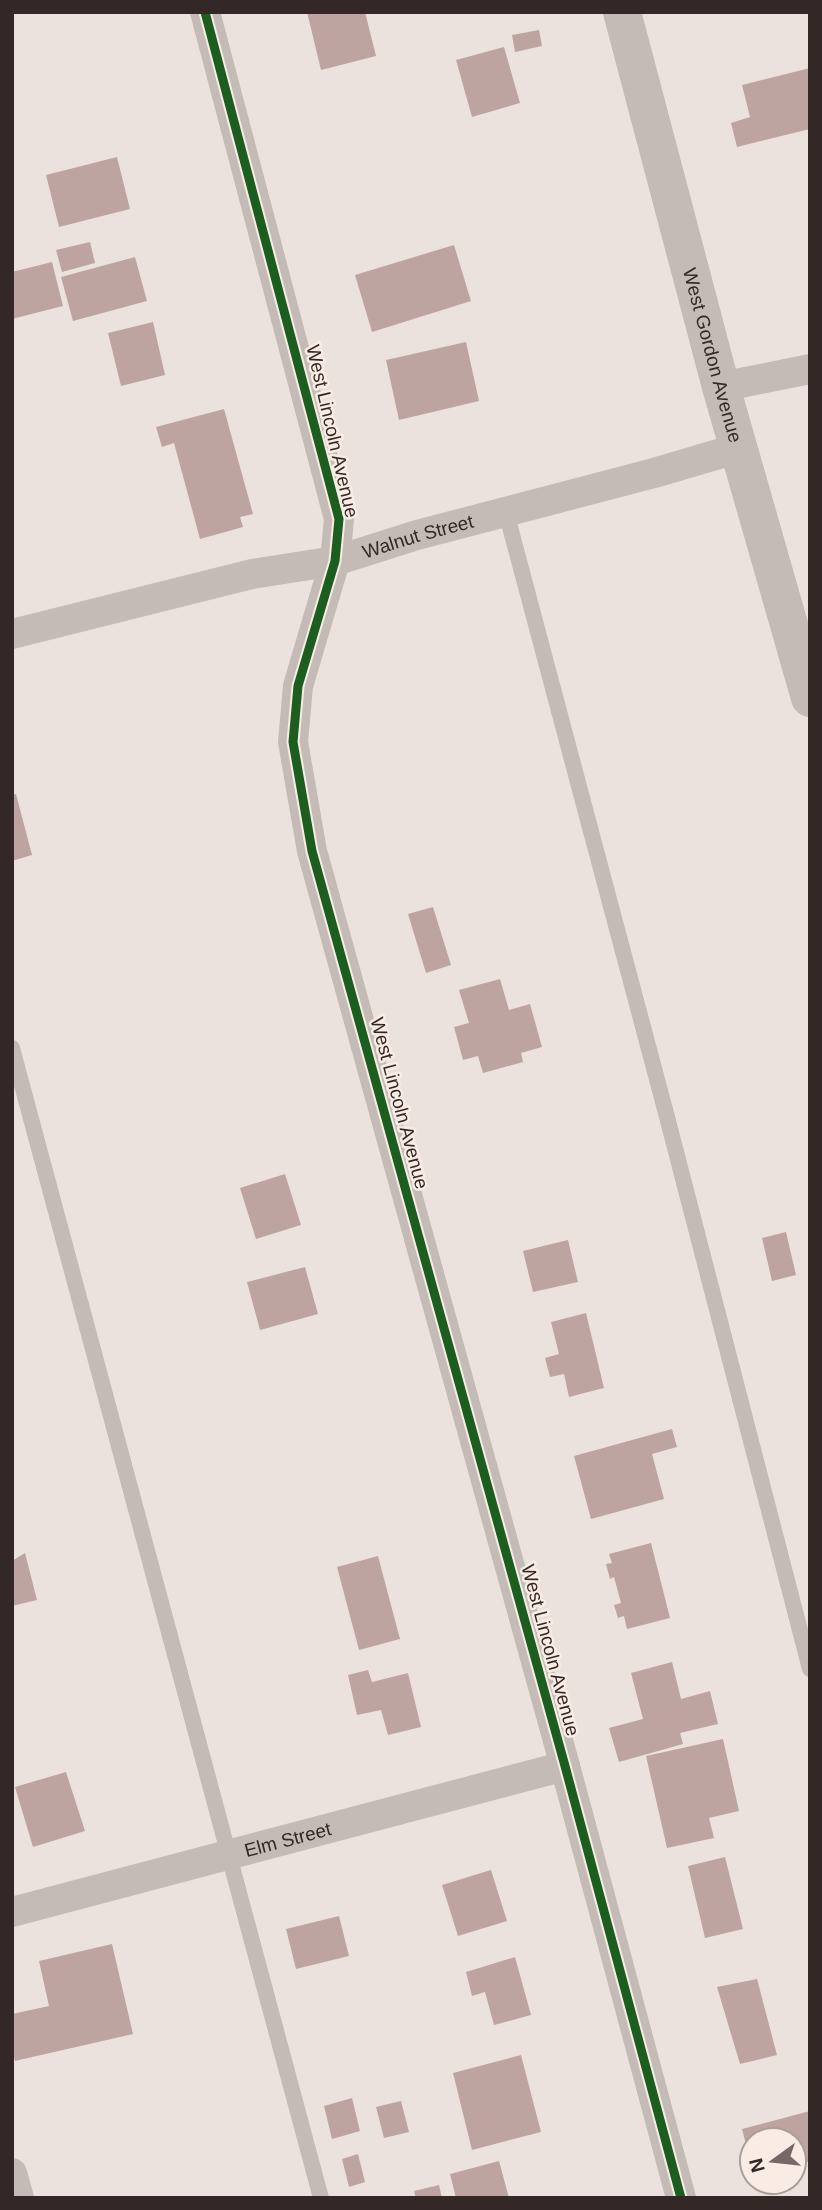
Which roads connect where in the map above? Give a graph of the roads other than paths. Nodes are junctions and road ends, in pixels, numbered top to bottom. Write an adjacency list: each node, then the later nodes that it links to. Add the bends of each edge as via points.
1 (205, 12): 7 (street, West Lincoln Avenue, via 339,519)
2 (622, 12): 4 (street, West Gordon Avenue)
3 (810, 369): 4 (street)
4 (721, 387): 5 (street, West Gordon Avenue)
5 (739, 447): 6 (street, Walnut Street); 9 (street, West Gordon Avenue)
6 (506, 512): 7 (street, Walnut Street); 11 (lane)
7 (335, 561): 8 (street, Walnut Street, via 252,574); 12 (street, West Lincoln Avenue, via 298,686 293,742 312,851)
8 (12, 634)
9 (810, 698)
10 (12, 1048): 13 (lane)
11 (810, 1669)
12 (565, 1766): 13 (street, Elm Street); 18 (street, West Lincoln Avenue)
13 (228, 1853): 14 (street, Elm Street); 17 (lane)
14 (12, 1912)
15 (12, 2173): 16 (street)
16 (19, 2198)
17 (321, 2198)
18 (681, 2198)

